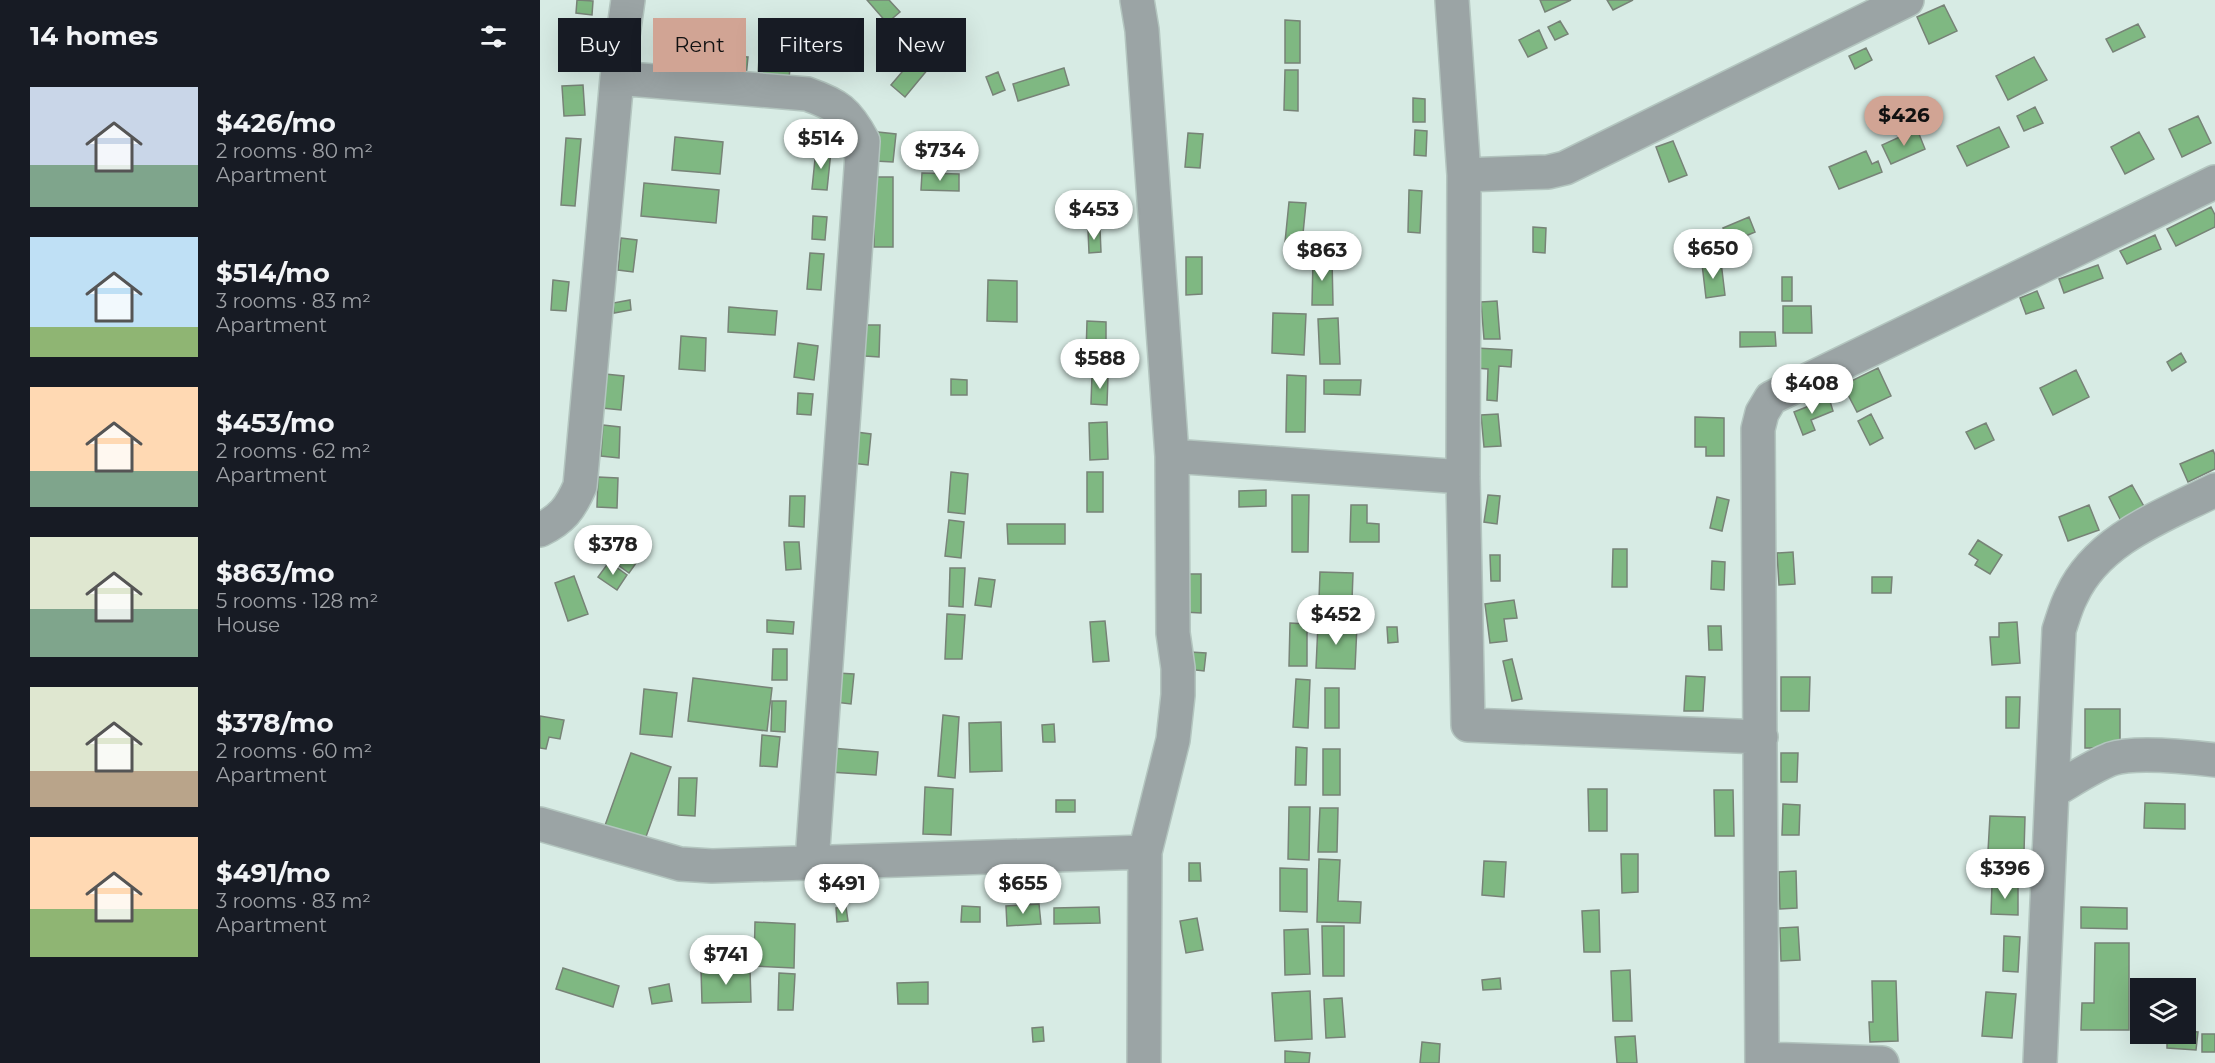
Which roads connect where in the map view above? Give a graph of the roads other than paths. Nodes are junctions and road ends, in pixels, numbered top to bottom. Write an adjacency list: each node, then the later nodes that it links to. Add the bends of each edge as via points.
1 (628, 0): 5 (street)
2 (1137, 0): 8 (street)
3 (1452, 0): 6 (street)
4 (1907, 0): 6 (street, via 1565,168)
5 (616, 78): 11 (street, via 580,486 572,506); 17 (street, via 807,94 832,103 851,119 863,141)
6 (1464, 175): 9 (street)
7 (2215, 182): 12 (street, via 1771,398 1758,429)
8 (1172, 456): 9 (street); 16 (street, via 1173,633 1178,695 1173,740)
9 (1463, 477): 12 (street, via 1468,725)
10 (2215, 490): 14 (street, via 2125,536 2097,558 2072,593 2059,630)
11 (540, 530)
12 (1761, 737): 18 (street)
13 (2215, 760): 14 (street, via 2126,756 2112,759)
14 (2053, 790): 21 (street)
15 (540, 824): 17 (street, via 680,864)
16 (1145, 852): 17 (street); 19 (street)
17 (812, 862)
18 (1762, 1061): 20 (street)
19 (1144, 1063)
20 (1882, 1063)
21 (2040, 1063)

